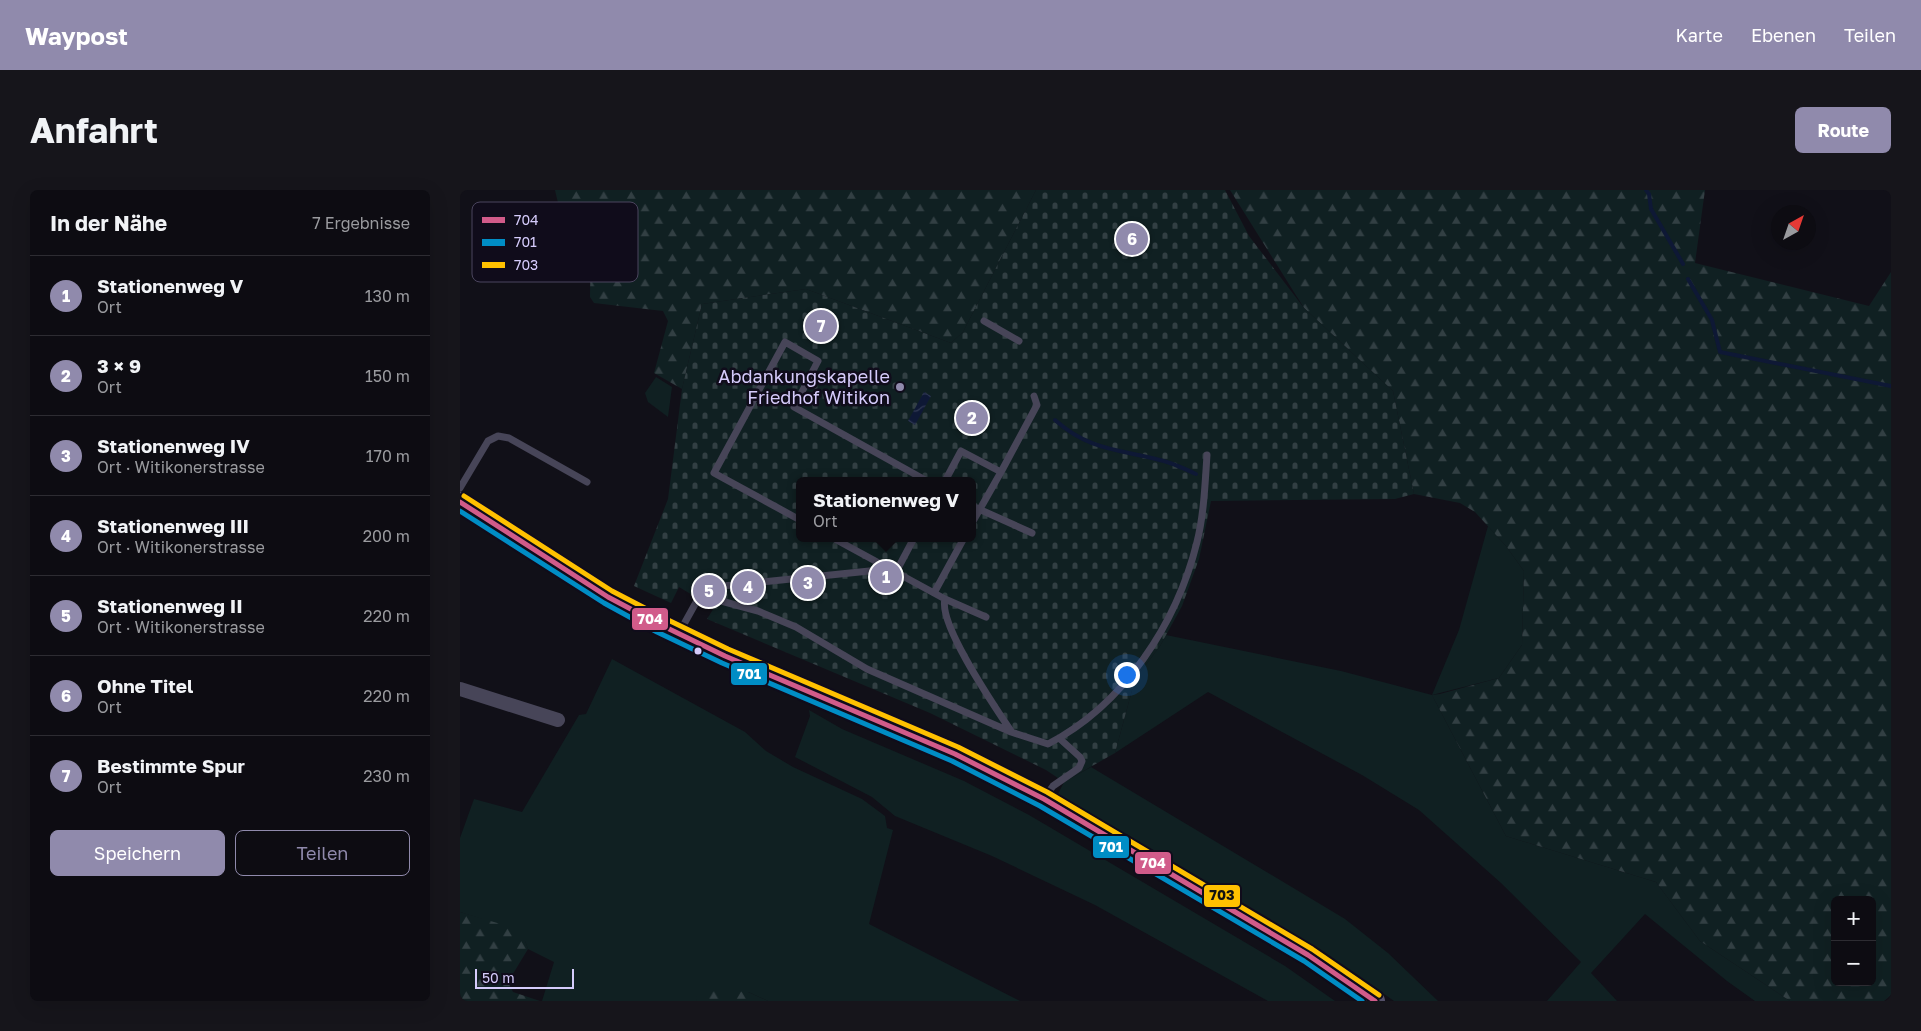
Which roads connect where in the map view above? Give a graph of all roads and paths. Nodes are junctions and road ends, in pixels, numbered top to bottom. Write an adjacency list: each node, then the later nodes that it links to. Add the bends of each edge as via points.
1 (984, 321): 2 (lane)
2 (1019, 341)
3 (1034, 396): 5 (lane, via 1037,405)
4 (1207, 455): 28 (lane, via 1204,504 1197,542 1173,610 1158,638 1126,681 1093,713)
5 (1001, 472): 7 (lane, via 961,452); 12 (lane)
6 (920, 477): 14 (lane, via 794,407 818,360 785,342 714,473)
7 (947, 477)
8 (586, 482): 9 (lane, via 510,438 498,436 488,442)
9 (460, 488)
10 (460, 502): 24 (main road, via 608,597)
11 (976, 508): 12 (lane)
12 (980, 510): 13 (lane); 15 (lane)
13 (976, 516)
14 (796, 518)
15 (1032, 533)
16 (840, 542): 19 (lane)
17 (911, 542): 19 (lane)
18 (962, 542): 20 (lane)
19 (892, 571): 20 (lane); 21 (lane, via 704,588)
20 (934, 593): 22 (lane)
21 (699, 595): 24 (lane); 27 (lane, via 758,611 796,627 867,668)
22 (945, 599): 23 (lane); 27 (lane, via 943,606 955,638)
23 (986, 617)
24 (679, 633): 29 (main road, via 955,754)
25 (460, 689): 26 (street)
26 (558, 720)
27 (1011, 732): 28 (lane, via 1048,744)
28 (1059, 738): 29 (lane, via 1082,761 1079,768 1053,786)
29 (1044, 799): 30 (main road, via 1308,955)
30 (1375, 1001)

